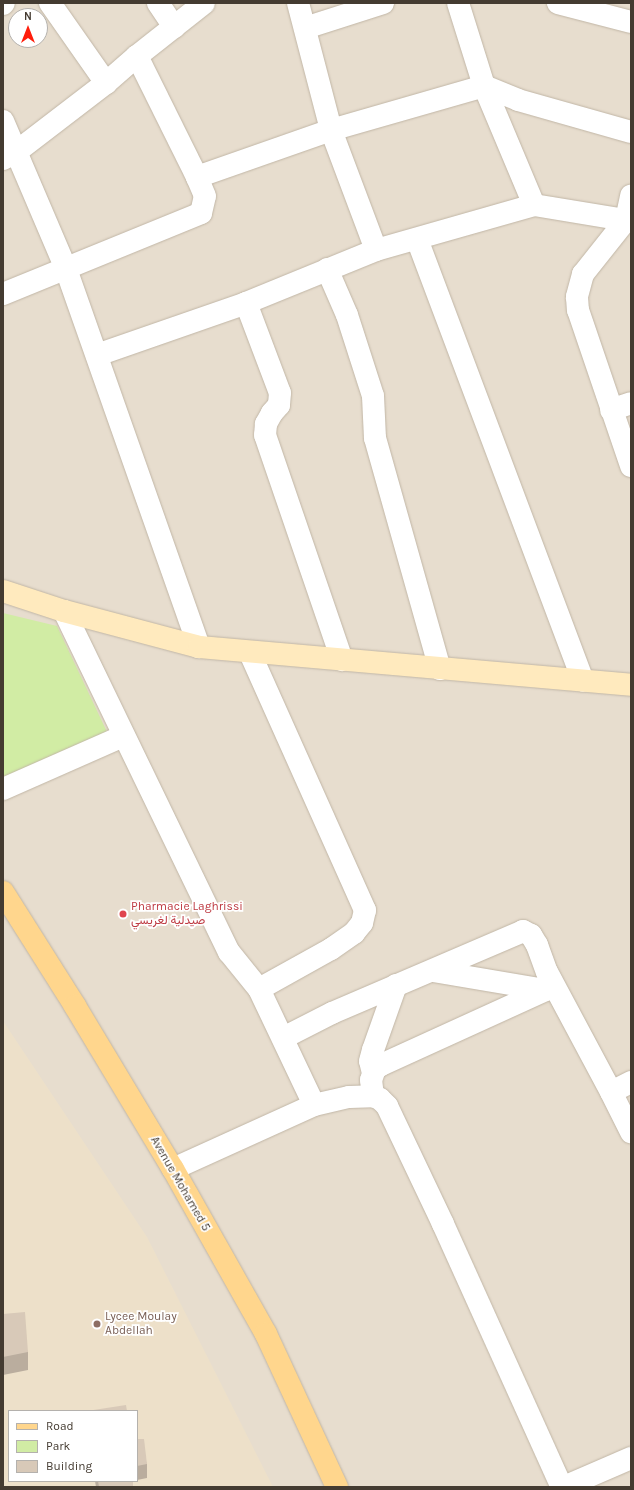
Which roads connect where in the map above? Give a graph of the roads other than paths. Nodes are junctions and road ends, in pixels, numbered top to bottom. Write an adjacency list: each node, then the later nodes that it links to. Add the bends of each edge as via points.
1 (50, 3): 12 (street)
2 (158, 3): 9 (street)
3 (204, 3): 9 (street)
4 (298, 3): 10 (street)
5 (383, 3): 10 (street)
6 (458, 3): 13 (street)
7 (558, 3): 8 (street)
8 (631, 22)
9 (174, 27): 11 (street)
10 (305, 28): 15 (street)
11 (136, 56): 12 (street); 18 (street)
12 (106, 83): 17 (street)
13 (484, 86): 15 (street); 16 (street, via 518,100); 20 (street)
14 (3, 121): 17 (street)
15 (331, 130): 18 (street); 23 (street)
16 (631, 132)
17 (10, 156): 24 (street)
18 (197, 177): 24 (street, via 205,196 201,213)
19 (631, 196): 21 (street)
20 (534, 204): 21 (street); 22 (street)
21 (629, 221): 29 (street, via 583,274 577,297 578,310)
22 (417, 239): 23 (street); 37 (street)
23 (376, 250): 25 (street)
24 (66, 269): 26 (street); 28 (street)
25 (327, 269): 27 (street); 36 (street, via 347,315 373,396 375,438)
26 (3, 294)
27 (246, 303): 28 (street); 35 (street, via 280,393 279,405 266,424 265,435)
28 (97, 356): 33 (street)
29 (621, 406): 30 (street)
30 (631, 466)
31 (3, 591): 32 (street)
32 (64, 611): 33 (street); 39 (street)
33 (199, 647): 34 (street)
34 (250, 653): 35 (street); 45 (street, via 365,910 362,923 354,933 331,949)
35 (342, 660): 36 (street)
36 (440, 669): 37 (street)
37 (583, 681): 38 (street)
38 (631, 685)
39 (123, 736): 40 (street); 45 (street, via 229,952)
40 (3, 789)
41 (3, 892): 53 (main road, Avenue Mohamed 5)
42 (433, 971): 43 (street); 44 (street); 44 (street, via 523,931 531,935 537,945)
43 (396, 986): 46 (street, via 332,1013); 47 (street, via 372,1050 370,1061)
44 (550, 988): 47 (street, via 381,1065); 49 (street)
45 (259, 989): 46 (street)
46 (283, 1038): 51 (street)
47 (373, 1074): 50 (street)
48 (631, 1082): 49 (street)
49 (611, 1092): 52 (street)
50 (373, 1096): 51 (street, via 349,1097); 56 (street, via 386,1106 412,1158)
51 (314, 1105): 53 (street)
52 (631, 1132)
53 (173, 1169): 55 (main road, Avenue Mohamed 5, via 266,1334)
54 (631, 1458): 56 (street)
55 (337, 1487)
56 (563, 1487)

